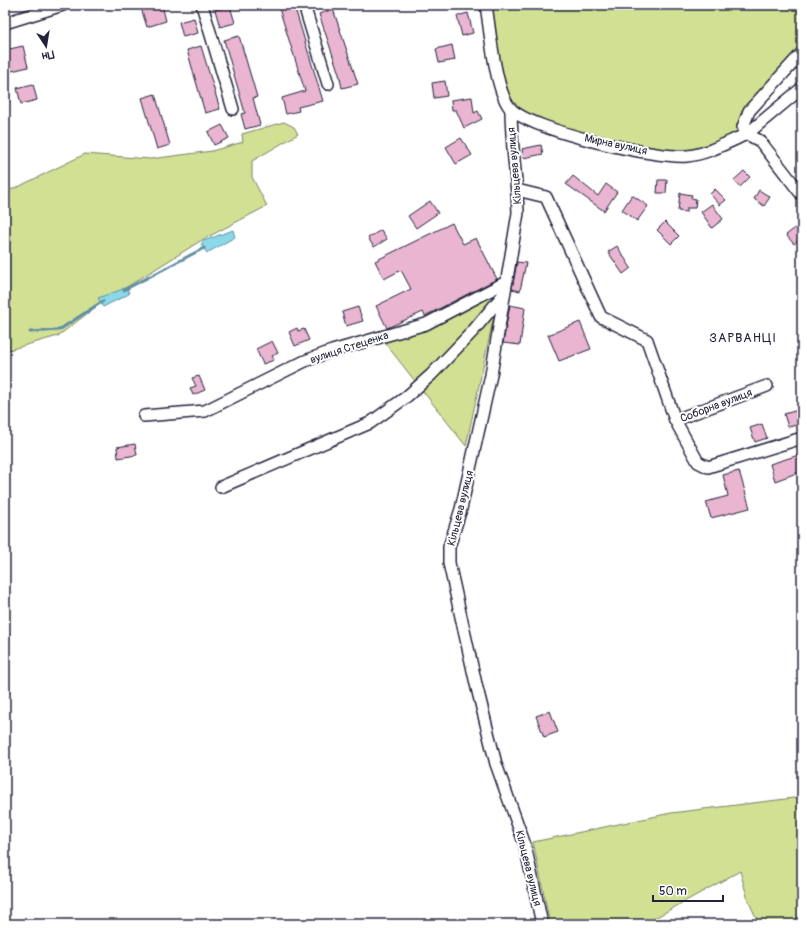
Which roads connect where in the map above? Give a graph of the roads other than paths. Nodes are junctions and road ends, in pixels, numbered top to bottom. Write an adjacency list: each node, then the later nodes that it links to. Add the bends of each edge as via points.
1 (63, 5): 5 (street)
2 (202, 5): 9 (street)
3 (304, 5): 7 (street)
4 (486, 5): 10 (street, via 501,92)
5 (5, 23)
6 (802, 53): 11 (street, via 750,111 743,126)
7 (328, 84)
8 (802, 88): 11 (street, Мирна вулиця)
9 (233, 109)
10 (510, 109): 11 (street, Мирна вулиця, via 552,130 665,155 687,156 710,150); 12 (street, Кільцева вулиця)
11 (747, 134): 13 (street, via 760,141)
12 (517, 190): 14 (street, Кільцева вулиця, via 518,213); 18 (street, via 546,196 601,317 647,340)
13 (802, 195)
14 (506, 282): 15 (street, Кільцева вулиця); 17 (street, вулиця Стеценка, via 426,324 332,350 205,411)
15 (504, 294): 20 (street, via 431,375 370,423); 21 (street, Кільцева вулиця, via 491,375 461,510 449,546 449,563 477,691 496,764 525,845)
16 (767, 386): 18 (street, Соборна вулиця)
17 (144, 416)
18 (675, 420): 19 (street, Соборна вулиця, via 698,462 708,467)
19 (802, 438)
20 (221, 487)
21 (542, 924)

